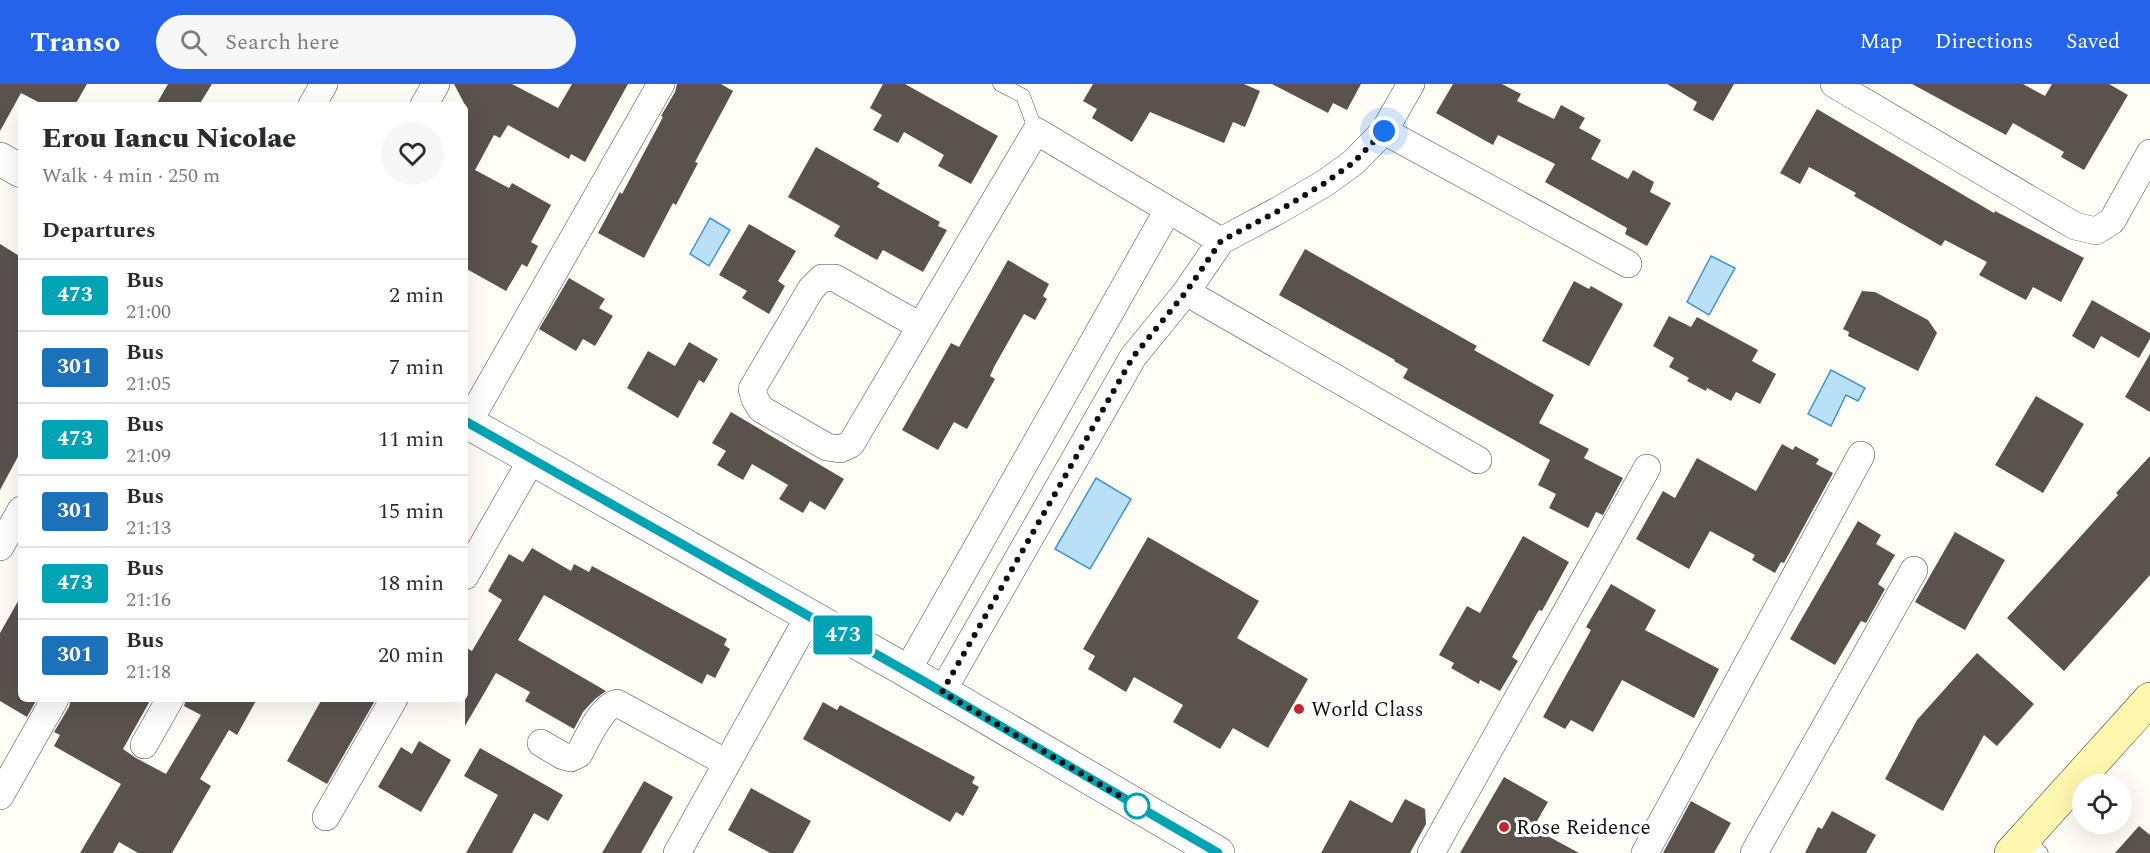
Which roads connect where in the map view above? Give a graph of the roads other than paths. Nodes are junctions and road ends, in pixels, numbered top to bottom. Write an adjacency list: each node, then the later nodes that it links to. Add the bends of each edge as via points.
1 (324, 84): 8 (street)
2 (436, 84): 9 (street)
3 (661, 84): 18 (street)
4 (1000, 84): 7 (lane)
5 (1411, 84): 11 (street)
6 (1834, 84): 12 (street, via 2075,226 2096,231 2112,221)
7 (1026, 90): 10 (lane)
8 (314, 102)
9 (425, 102)
10 (1036, 131): 13 (street); 17 (street)
11 (1384, 131): 14 (street, via 1354,162 1325,183); 15 (street)
12 (2150, 153)
13 (1168, 210): 14 (street); 29 (street)
14 (1221, 241): 16 (street)
15 (1628, 264)
16 (1186, 292): 22 (street); 30 (street, via 1133,357)
17 (920, 326): 17 (street, via 851,444 840,449 827,447 761,409 755,399 752,389 811,289 822,278 834,278)
18 (468, 420)
19 (468, 423): 21 (street)
20 (1861, 455): 45 (street)
21 (532, 459): 27 (street); 28 (street)
22 (1478, 460)
23 (1647, 468): 44 (street)
24 (18, 515): 25 (street)
25 (0, 547)
26 (1914, 570): 46 (street)
27 (468, 571)
28 (809, 616): 29 (street); 37 (street)
29 (907, 672): 30 (street)
30 (942, 692): 40 (street)
31 (2150, 699): 41 (main road)
32 (53, 702): 38 (street)
33 (168, 702): 36 (street)
34 (392, 702): 39 (street)
35 (541, 743): 37 (street, via 572,758 605,711 617,703)
36 (144, 745)
37 (727, 763): 42 (street)
38 (0, 796)
39 (326, 817)
40 (1179, 843): 43 (street)
41 (2025, 848)
42 (677, 853)
43 (1218, 853)
44 (1431, 853)
45 (1645, 853)
46 (1754, 853)

